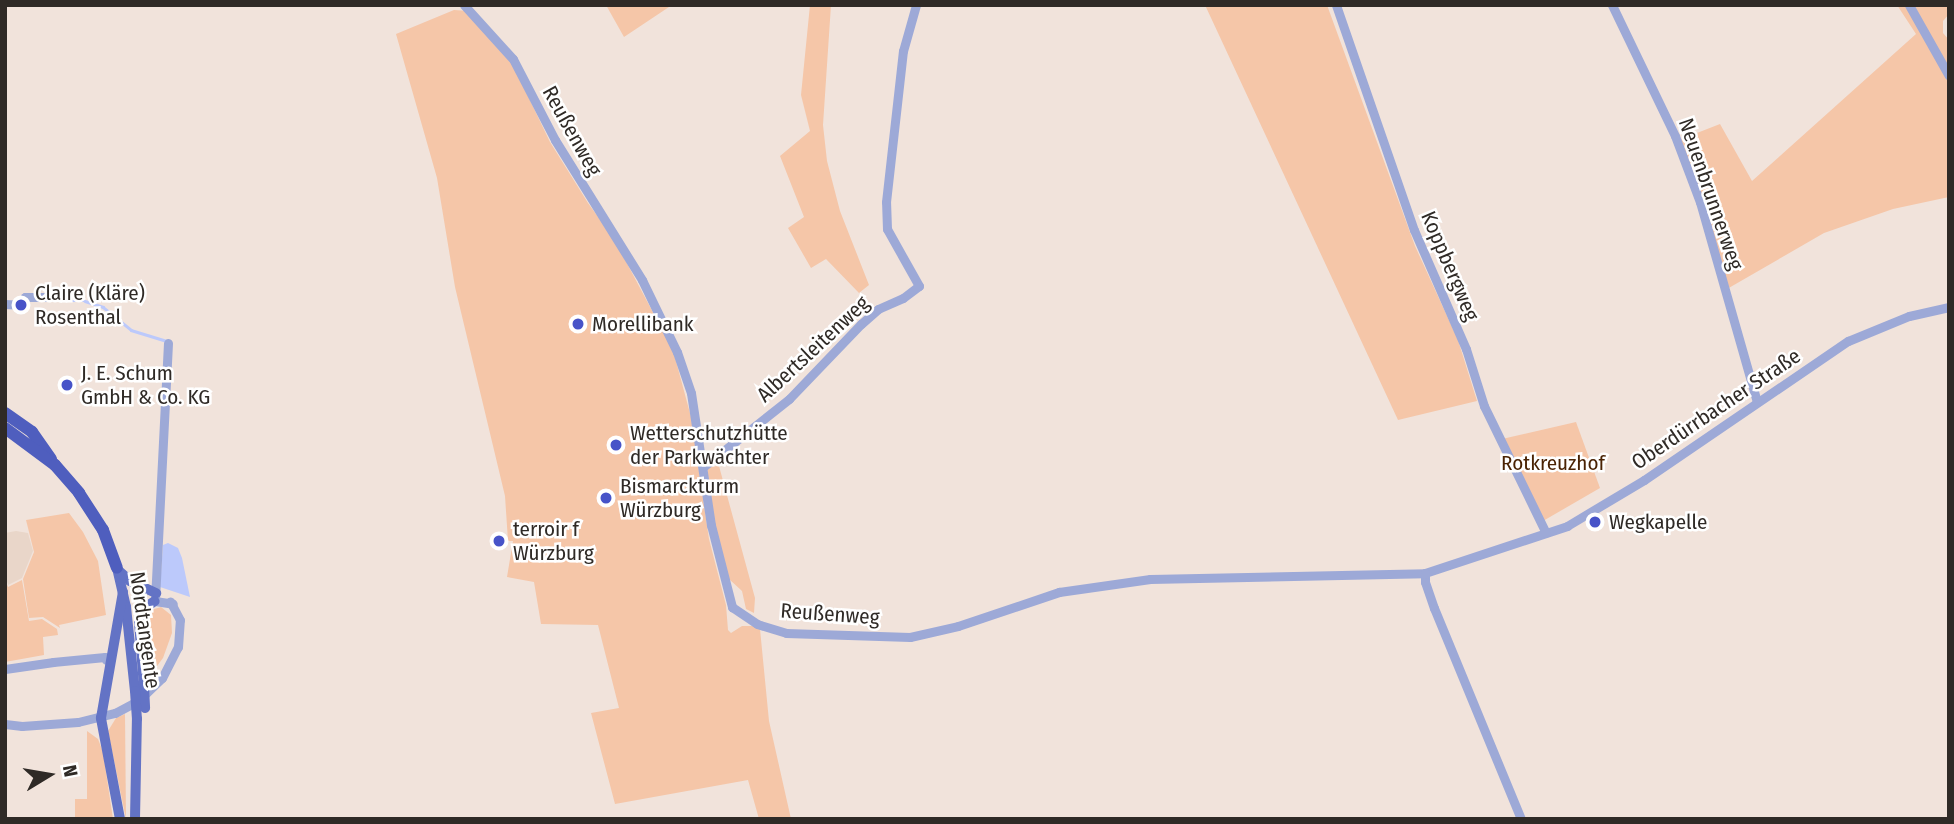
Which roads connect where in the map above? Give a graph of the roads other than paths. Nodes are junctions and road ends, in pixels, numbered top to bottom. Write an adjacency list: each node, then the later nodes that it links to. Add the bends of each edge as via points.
1 (464, 5): 16 (street, Reußenweg, via 513,59 555,140 642,280 691,393)
2 (916, 5): 16 (street, Albertsleitenweg, via 903,51 886,202 887,229 919,286 860,324 789,399)
3 (1336, 5): 17 (street, Koppbergweg, via 1415,230 1466,349 1484,406)
4 (1612, 5): 11 (street, Neuenbrunnerweg, via 1675,136 1700,202)
5 (1909, 5): 6 (street)
6 (1949, 76)
7 (55, 297): 8 (street)
8 (5, 304)
9 (1949, 307): 11 (street, Oberdürrbacher Straße, via 1909,316 1848,341)
10 (168, 344): 21 (street)
11 (1757, 402): 17 (street, Oberdürrbacher Straße, via 1596,510)
12 (5, 413): 15 (highway, via 32,432)
13 (5, 428): 14 (highway)
14 (12, 437): 15 (highway)
15 (55, 466): 18 (highway, Nordtangente, via 93,514)
16 (703, 467): 19 (street, Reußenweg, via 711,525 732,607 757,624 786,633 910,636 958,626 1059,592 1150,579)
17 (1546, 533): 19 (street, Oberdürrbacher Straße)
18 (117, 568): 20 (main road, Nordtangente); 21 (main road)
19 (1425, 573): 30 (street, via 1434,608)
20 (123, 592): 24 (main road, Nordtangente); 25 (main road)
21 (156, 597): 24 (main road, via 143,609 139,622); 25 (street, via 173,604 181,629 172,663 139,700)
22 (106, 660): 23 (street)
23 (5, 669)
24 (139, 689): 27 (main road, Nordtangente, bridge); 27 (main road, bridge, via 145,708)
25 (101, 718): 26 (street); 28 (main road)
26 (5, 724)
27 (137, 746): 29 (main road, Nordtangente)
28 (120, 819)
29 (135, 819)
30 (1521, 819)

